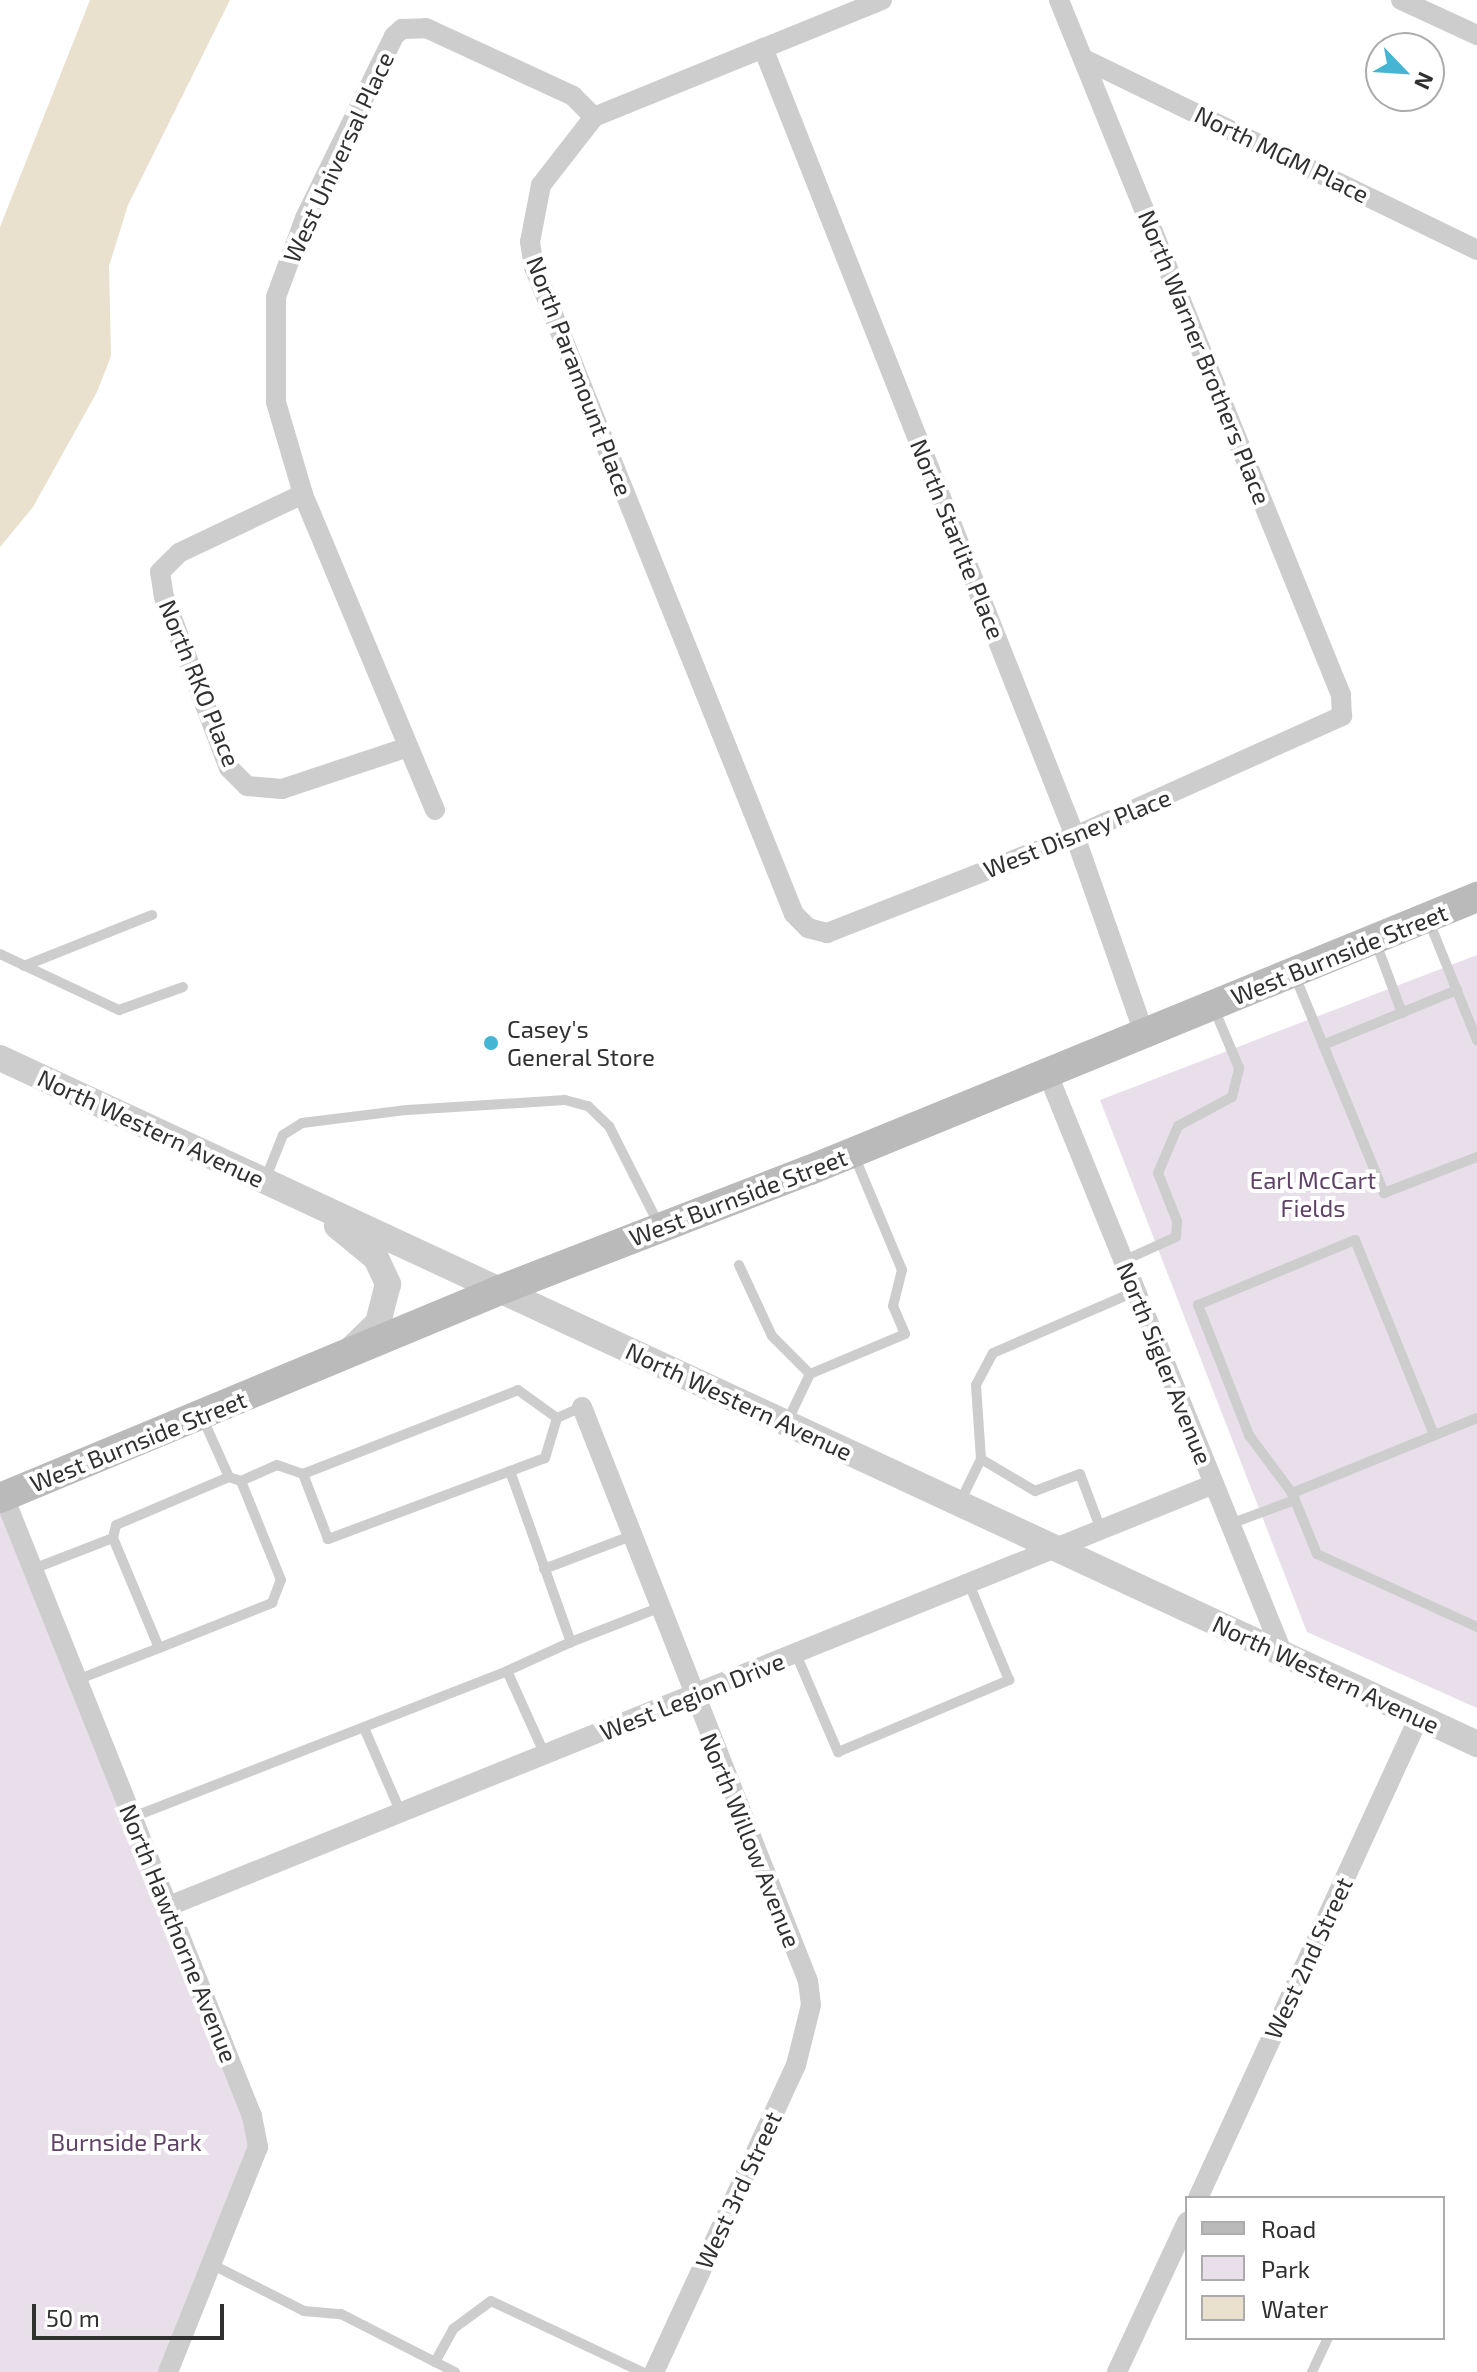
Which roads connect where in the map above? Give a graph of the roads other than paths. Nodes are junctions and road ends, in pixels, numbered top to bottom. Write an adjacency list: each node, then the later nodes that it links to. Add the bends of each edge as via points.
1 (882, 0): 6 (street, North Paramount Place)
2 (1059, 0): 7 (street, North Warner Brothers Place)
3 (1401, 0): 4 (street)
4 (1430, 6): 5 (street)
5 (1477, 35)
6 (763, 48): 8 (street, North Paramount Place); 14 (street, North Starlite Place)
7 (1086, 60): 9 (street, North MGM Place); 11 (street, North Warner Brothers Place, via 1341,695)
8 (594, 117): 10 (street, West Universal Place, via 573,96 426,28 410,26 394,36 305,218 276,297 276,402); 18 (street, North Paramount Place, via 541,185 530,242 534,267 794,914)
9 (1477, 250)
10 (303, 494): 12 (street, West Universal Place); 12 (street, North RKO Place, via 179,553 160,572 164,597 229,768 247,786 282,789)
11 (1342, 716): 14 (street, West Disney Place)
12 (408, 747): 13 (street, West Universal Place)
13 (435, 810)
14 (1075, 836): 18 (street, West Disney Place, via 827,933); 27 (street, North Starlite Place)
15 (1477, 897): 17 (main road, West Burnside Street)
16 (152, 915): 21 (lane)
17 (1427, 917): 19 (main road, West Burnside Street); 24 (lane)
18 (808, 928)
19 (1375, 939): 22 (main road, West Burnside Street); 26 (lane)
20 (0, 954): 21 (lane)
21 (24, 966): 23 (lane, via 119,1010)
22 (1293, 972): 25 (main road, West Burnside Street); 29 (lane)
23 (183, 987)
24 (1457, 990): 26 (lane); 28 (lane)
25 (1212, 1005): 27 (main road, West Burnside Street); 37 (lane, via 1239,1068 1232,1097 1178,1126 1158,1173 1177,1221 1176,1237)
26 (1402, 1013): 29 (lane)
27 (1144, 1033): 31 (main road, West Burnside Street)
28 (1477, 1040)
29 (1323, 1045): 33 (lane, via 1384,1193)
30 (0, 1058): 34 (street, North Western Avenue)
31 (1047, 1072): 32 (main road, West Burnside Street); 37 (street, North Sigler Avenue)
32 (852, 1152): 36 (main road, West Burnside Street); 42 (lane, via 902,1270 893,1306 905,1334)
33 (1477, 1157)
34 (265, 1181): 35 (street, North Western Avenue); 36 (lane, via 283,1135 302,1123 565,1100 588,1106 609,1126)
35 (296, 1195): 39 (street, North Western Avenue); 41 (street, via 376,1258 388,1284 378,1323)
36 (660, 1227): 39 (main road, West Burnside Street)
37 (1123, 1261): 40 (street, North Sigler Avenue)
38 (739, 1265): 42 (lane, via 772,1336)
39 (500, 1290): 41 (main road, West Burnside Street); 47 (street, North Western Avenue)
40 (1136, 1291): 49 (lane, via 993,1353 976,1385); 54 (street, North Sigler Avenue)
41 (336, 1359): 44 (main road, West Burnside Street)
42 (810, 1374): 47 (lane)
43 (582, 1407): 45 (lane); 60 (street, North Willow Avenue)
44 (202, 1415): 52 (lane); 55 (main road, West Burnside Street)
45 (557, 1418): 50 (lane, via 545,1458); 51 (lane, via 518,1390)
46 (1477, 1418): 48 (lane)
47 (787, 1424): 57 (street, North Western Avenue)
48 (1434, 1435): 56 (lane); 56 (lane, via 1355,1240 1198,1305 1249,1435)
49 (981, 1459): 57 (lane); 59 (lane, via 1035,1491 1080,1474)
50 (510, 1471): 51 (lane, via 328,1539); 64 (lane)
51 (303, 1474): 53 (lane, via 277,1465)
52 (229, 1477): 53 (lane); 61 (lane, via 116,1525)
53 (241, 1481): 69 (lane, via 281,1580 272,1603)
54 (1214, 1484): 58 (street, North Sigler Avenue); 59 (street, West Legion Drive)
55 (2, 1497): 63 (street, North Hawthorne Avenue)
56 (1293, 1497): 58 (lane); 67 (lane, via 1317,1554)
57 (959, 1504): 62 (street, North Western Avenue)
58 (1230, 1524): 71 (street, North Sigler Avenue)
59 (1101, 1530): 62 (street, West Legion Drive)
60 (631, 1536): 64 (lane); 66 (street, North Willow Avenue)
61 (113, 1538): 63 (lane); 69 (lane)
62 (1056, 1549): 65 (street, West Legion Drive); 71 (street, North Western Avenue)
63 (33, 1569): 73 (street, North Hawthorne Avenue)
64 (544, 1569): 68 (lane)
65 (969, 1584): 70 (street, West Legion Drive); 70 (lane, via 1009,1680 838,1752)
66 (658, 1608): 68 (lane); 74 (street, North Willow Avenue)
67 (1477, 1627)
68 (571, 1642): 72 (lane)
69 (159, 1648): 73 (lane)
70 (796, 1654): 74 (street, West Legion Drive)
71 (1283, 1654): 75 (street, North Western Avenue)
72 (507, 1671): 76 (lane); 78 (lane)
73 (77, 1680): 80 (street, North Hawthorne Avenue)
74 (692, 1697): 78 (street, West Legion Drive); 82 (street, North Willow Avenue, via 808,1981)
75 (1419, 1717): 77 (street, North Western Avenue); 83 (street, West 2nd Street)
76 (365, 1730): 79 (lane); 80 (lane)
77 (1477, 1744)
78 (545, 1755): 79 (street, West Legion Drive)
79 (401, 1813): 81 (street, West Legion Drive)
80 (133, 1817): 81 (street, North Hawthorne Avenue)
81 (169, 1906): 85 (street, North Hawthorne Avenue, via 252,2116 258,2147)
82 (811, 2005): 91 (street, West 3rd Street, via 796,2065)
83 (1199, 2196)
84 (1182, 2246): 92 (street)
85 (213, 2265): 87 (lane, via 304,2311 341,2314); 88 (street, North Hawthorne Avenue)
86 (1327, 2340): 93 (lane)
87 (435, 2362): 89 (lane); 90 (lane, via 453,2329 491,2301)
88 (168, 2372)
89 (455, 2372)
90 (642, 2372)
91 (654, 2372)
92 (1117, 2372)
93 (1312, 2372)

